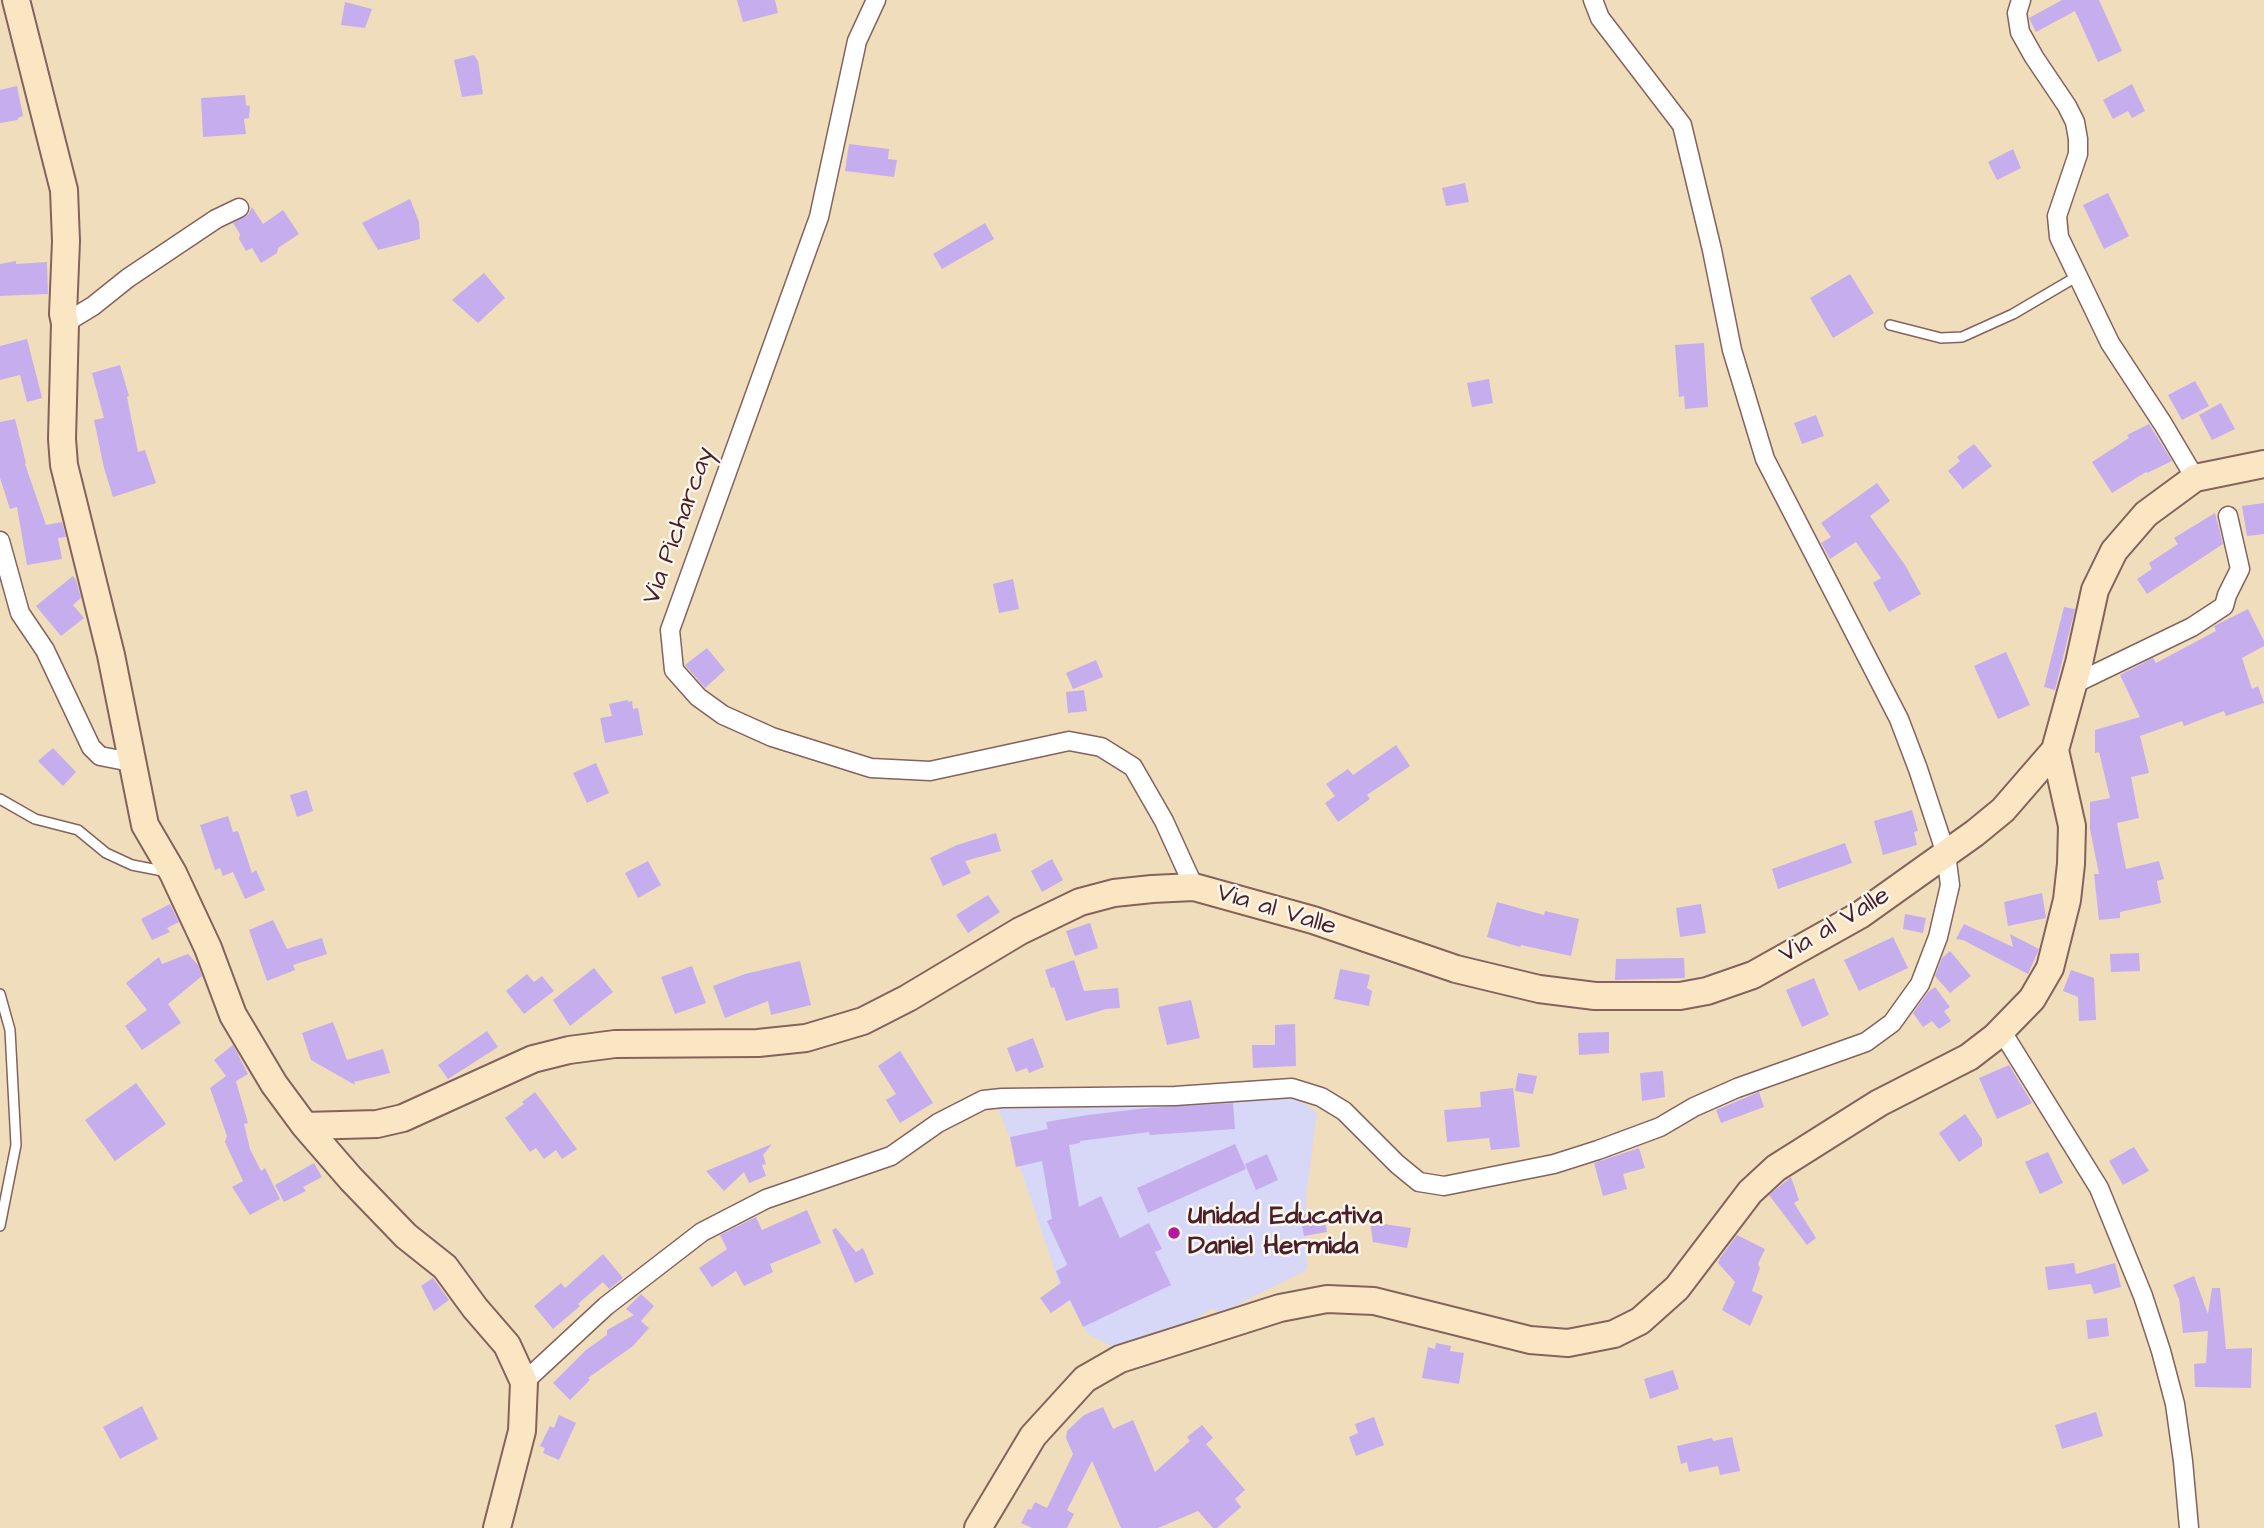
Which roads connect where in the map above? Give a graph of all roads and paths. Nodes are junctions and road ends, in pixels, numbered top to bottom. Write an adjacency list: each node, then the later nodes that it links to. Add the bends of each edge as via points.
1 (16, 0): 7 (main road, via 64,190)
2 (876, 0): 19 (street, Via Picharcay, via 857,41 819,217 670,630 674,670 723,715 772,737 871,768 930,771 1069,741 1101,747 1133,766)
3 (1593, 0): 17 (street, via 1600,18 1682,125 1732,351 1765,459 1899,719)
4 (2021, 0): 6 (street, via 2017,13 2020,32 2075,121 2078,154 2056,225)
5 (239, 208): 7 (street, via 216,219)
6 (2076, 276): 8 (lane, via 2013,314 1962,337 1941,338); 10 (street, via 2110,343)
7 (65, 323): 15 (main road, via 64,465 111,655)
8 (1890, 325)
9 (2264, 464): 10 (main road, Via al Valle)
10 (2195, 478): 13 (main road, Via al Valle, via 2146,514 2114,551 2095,590)
11 (2228, 516): 13 (street, via 2240,569 2224,606 2192,627)
12 (0, 541): 15 (street, via 20,613 45,650 91,747 100,756)
13 (2074, 684): 14 (main road, Via al Valle)
14 (2055, 750): 17 (main road, Via al Valle, via 2003,810); 21 (main road, via 2072,825 2067,900 2050,968 2032,999)
15 (131, 762): 18 (main road, via 145,825)
16 (0, 799): 18 (lane, via 35,818 78,830 106,853 132,866)
17 (1946, 854): 19 (main road, Via al Valle, via 1860,915 1753,975 1680,996 1595,996 1539,989 1456,969 1313,920); 24 (street, via 1950,885 1938,937 1920,984 1892,1023 1866,1042 1737,1088 1660,1127 1554,1164 1444,1186 1419,1182 1344,1111 1292,1087 1175,1096 983,1100 938,1123 891,1156 766,1199 702,1232 606,1306)
18 (173, 873): 22 (main road, via 233,1015)
19 (1195, 887): 22 (main road, Via al Valle, via 1114,892 1080,902 1020,930 863,1021 806,1038 615,1044 569,1050 533,1059 403,1118 364,1125)
20 (0, 994): 23 (lane, via 10,1030 16,1145)
21 (2001, 1030): 26 (main road, via 1969,1057 1879,1103 1776,1168 1751,1192 1677,1287 1640,1321 1614,1334 1568,1343 1530,1340 1374,1301 1327,1298 1280,1308 1121,1359 1085,1379 1033,1436); 27 (street, via 2099,1188 2143,1296 2175,1404)
22 (305, 1126): 24 (main road, via 406,1236 445,1267 507,1345)
23 (0, 1226)
24 (524, 1382): 25 (main road, via 522,1431)
25 (497, 1528)
26 (978, 1528)
27 (2189, 1528)

